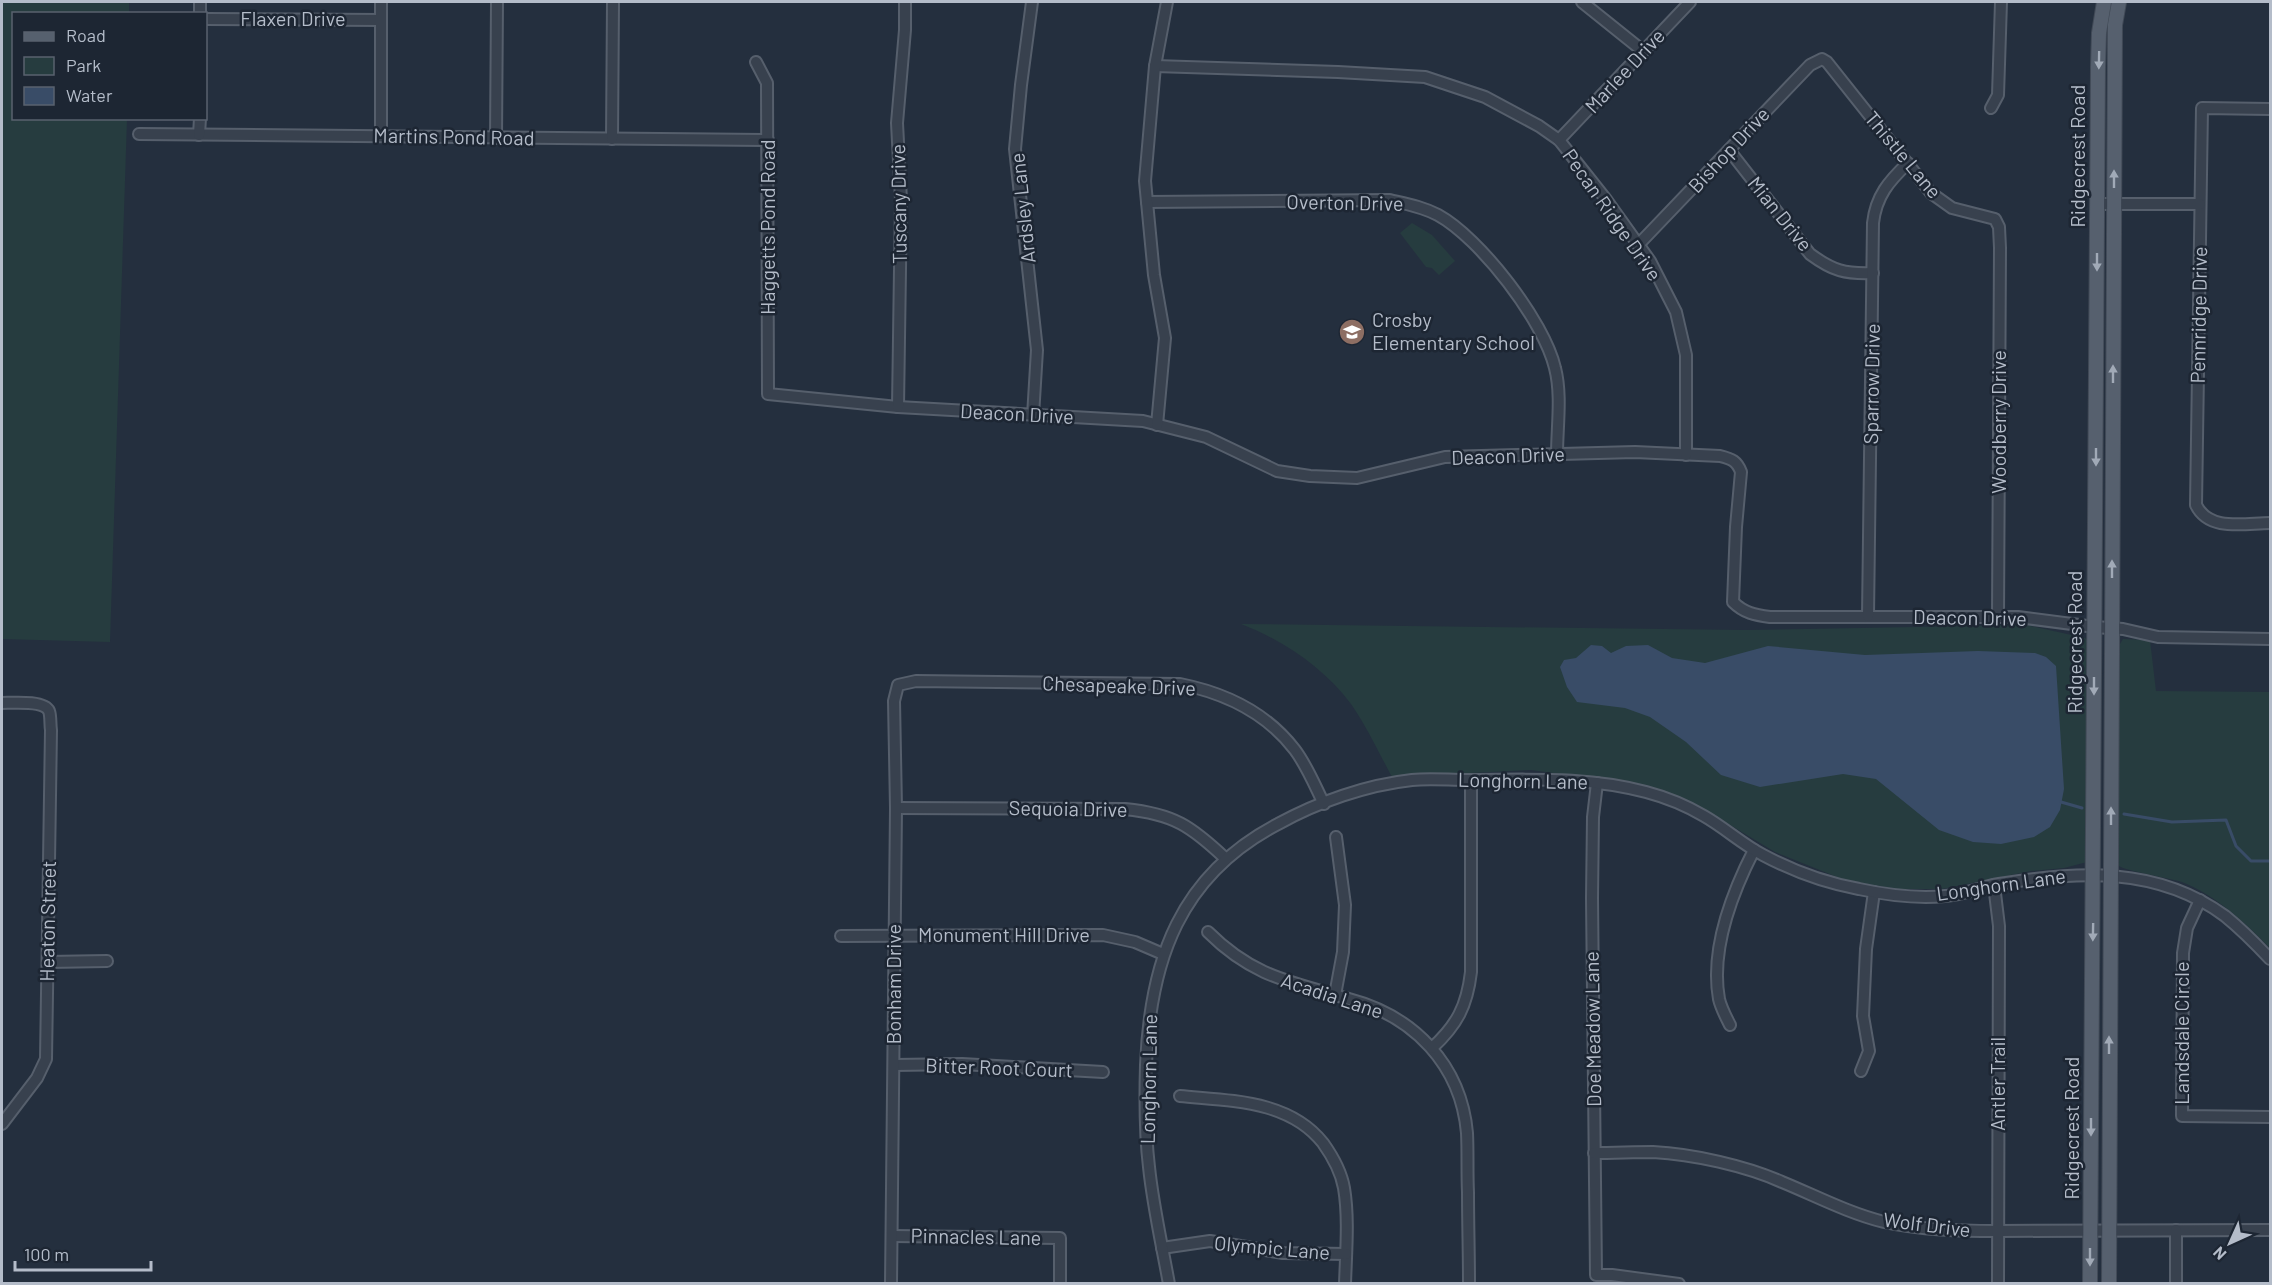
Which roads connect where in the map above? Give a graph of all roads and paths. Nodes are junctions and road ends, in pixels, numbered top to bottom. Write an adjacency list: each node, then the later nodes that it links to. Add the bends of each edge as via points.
1 (381, 2): 13 (street)
2 (497, 2): 24 (street)
3 (613, 2): 25 (street)
4 (905, 2): 38 (street, Tuscany Drive, via 897,123 901,200)
5 (1032, 2): 39 (street, Ardsley Lane, via 1016,149 1036,350)
6 (1167, 2): 17 (street)
7 (1582, 2): 14 (street)
8 (1690, 2): 14 (street, Marlee Drive)
9 (2001, 2): 18 (street, via 1998,95)
10 (2104, 2): 31 (main road, Ridgecrest Road, one-way to 31, via 2099,33)
11 (2119, 2): 32 (main road, Ridgecrest Road, one-way to 11, via 2115,25)
12 (207, 19): 13 (street, Flaxen Drive)
13 (381, 20): 23 (street)
14 (1643, 51): 27 (street, Marlee Drive)
15 (1822, 58): 28 (street, Bishop Drive, via 1810,65); 29 (street, Thistle Lane)
16 (756, 62): 26 (street, Haggetts Pond Road, via 768,83)
17 (1155, 66): 27 (street, Pecan Ridge Drive, via 1425,77 1485,97); 30 (street, via 1144,181)
18 (1990, 108)
19 (2271, 109): 33 (street, Pennridge Drive, via 2202,108)
20 (200, 120): 22 (street)
21 (140, 134): 22 (street, Martins Pond Road)
22 (199, 135): 23 (street, Martins Pond Road)
23 (381, 136): 24 (street, Martins Pond Road)
24 (496, 138): 25 (street, Martins Pond Road)
25 (612, 138): 26 (street, Martins Pond Road)
26 (768, 140): 37 (street, Haggetts Pond Road)
27 (1559, 140): 35 (street, Pecan Ridge Drive)
28 (1729, 150): 35 (street, Bishop Drive); 36 (street, Mian Drive, via 1810,254 1844,273)
29 (1908, 163): 34 (street, Thistle Lane, via 1941,201 1952,208 1995,219); 36 (street, Sparrow Drive, via 1878,198 1873,223)
30 (1147, 202): 40 (street, via 1165,338); 41 (street, Overton Drive, via 1390,200 1439,216 1463,233 1494,266 1540,329 1556,370)
31 (2097, 204): 32 (street); 46 (main road, Ridgecrest Road, one-way to 46)
32 (2114, 204): 33 (street); 47 (main road, Ridgecrest Road, one-way to 32)
33 (2200, 204): 43 (street, Pennridge Drive, via 2196,505 2205,518 2217,523)
34 (1999, 227): 45 (street, Woodberry Drive)
35 (1638, 245): 42 (street, Pecan Ridge Drive, via 1676,312 1686,355)
36 (1873, 273): 44 (street, Sparrow Drive)
37 (768, 394): 38 (street, Deacon Drive)
38 (898, 407): 39 (street, Deacon Drive)
39 (1033, 416): 40 (street, Deacon Drive)
40 (1157, 425): 41 (street, Deacon Drive, via 1206,437 1277,471 1310,476 1357,478 1445,457)
41 (1557, 454): 42 (street, Deacon Drive)
42 (1686, 455): 44 (street, Deacon Drive, via 1732,459 1741,472 1733,602 1740,609 1770,617)
43 (2271, 523)
44 (1868, 616): 45 (street, Deacon Drive)
45 (1998, 617): 46 (street, Deacon Drive)
46 (2095, 627): 47 (street, Deacon Drive); 58 (main road, Ridgecrest Road, one-way to 58)
47 (2111, 627): 48 (street, Deacon Drive, via 2158,637); 59 (main road, Ridgecrest Road, one-way to 47)
48 (2271, 639)
49 (898, 685): 53 (street, Chesapeake Drive, via 916,681 1180,684 1208,690 1234,700 1275,729 1295,750); 54 (street, Bonham Drive, via 894,701)
50 (2, 703): 69 (street, Heaton Street, via 37,703 49,711)
51 (1471, 780): 52 (street, Longhorn Lane, via 1551,778); 53 (street, Longhorn Lane, via 1412,780 1352,793); 72 (street, via 1471,972 1464,1006 1456,1022)
52 (1597, 783): 56 (street, Longhorn Lane, via 1648,793 1703,815); 79 (street, Doe Meadow Lane, via 1592,887)
53 (1323, 804): 57 (street, Longhorn Lane, via 1263,831)
54 (896, 808): 57 (street, Sequoia Drive, via 1148,811 1185,824); 64 (street, Bonham Drive)
55 (1336, 837): 70 (street, via 1345,905 1343,952)
56 (1754, 850): 61 (street, Longhorn Lane, via 1837,885); 71 (street, via 1730,904 1717,963 1719,1000)
57 (1226, 859): 66 (street, Longhorn Lane, via 1188,904)
58 (2094, 874): 59 (street, Longhorn Lane); 60 (street, Longhorn Lane); 80 (main road, Ridgecrest Road, one-way to 80)
59 (2111, 874): 62 (street, Longhorn Lane, via 2151,880); 81 (main road, Ridgecrest Road, one-way to 59)
60 (1994, 885): 61 (street, Longhorn Lane, via 1947,896 1891,896); 84 (street, Antler Trail, via 1999,926)
61 (1874, 892): 74 (street, via 1863,1016 1869,1051)
62 (2200, 900): 67 (street, Longhorn Lane, via 2228,918); 77 (street, Landsdale Circle, via 2187,928 2182,953 2182,1116)
63 (1208, 932): 70 (street, Acadia Lane, via 1255,969)
64 (893, 934): 65 (street, Monument Hill Drive); 66 (street, Monument Hill Drive, via 1103,935); 73 (street, Bonham Drive)
65 (841, 936)
66 (1163, 954): 86 (street, Longhorn Lane, via 1150,1006 1145,1090 1149,1167)
67 (2271, 959)
68 (107, 961): 69 (street)
69 (48, 962): 78 (street, Heaton Street, via 46,1059 38,1078)
70 (1335, 995): 72 (street, Acadia Lane, via 1394,1016)
71 (1730, 1025)
72 (1432, 1048): 92 (street, Acadia Lane, via 1457,1094 1467,1132)
73 (894, 1065): 75 (street, Bitter Root Court, via 962,1064); 85 (street, Bonham Drive)
74 (1862, 1071)
75 (1103, 1072)
76 (1180, 1096): 87 (street, via 1252,1103 1292,1116 1314,1131 1340,1171 1346,1209)
77 (2271, 1117)
78 (2, 1124)
79 (1594, 1153): 84 (street, Wolf Drive, via 1655,1152 1706,1160 1782,1181 1812,1197 1884,1222); 93 (street, Doe Meadow Lane, via 1596,1275)
80 (2090, 1230): 81 (street, Wolf Drive); 84 (street, Wolf Drive); 95 (main road, Ridgecrest Road, one-way to 95)
81 (2109, 1230): 82 (street, Wolf Drive); 96 (main road, Ridgecrest Road)
82 (2176, 1230): 83 (street, Wolf Drive); 97 (street)
83 (2271, 1230)
84 (1998, 1231): 94 (street, Antler Trail)
85 (892, 1236): 88 (street, Bonham Drive); 89 (street, Pinnacles Lane, via 1060,1238)
86 (1162, 1248): 87 (street, Olympic Lane, via 1210,1241 1283,1253); 90 (street, Longhorn Lane)
87 (1346, 1254): 91 (street)
88 (891, 1284)
89 (1059, 1284)
90 (1168, 1284)
91 (1346, 1284)
92 (1469, 1284)
93 (1680, 1284)
94 (1998, 1284)
95 (2090, 1284)
96 (2109, 1284)
97 (2176, 1284)

